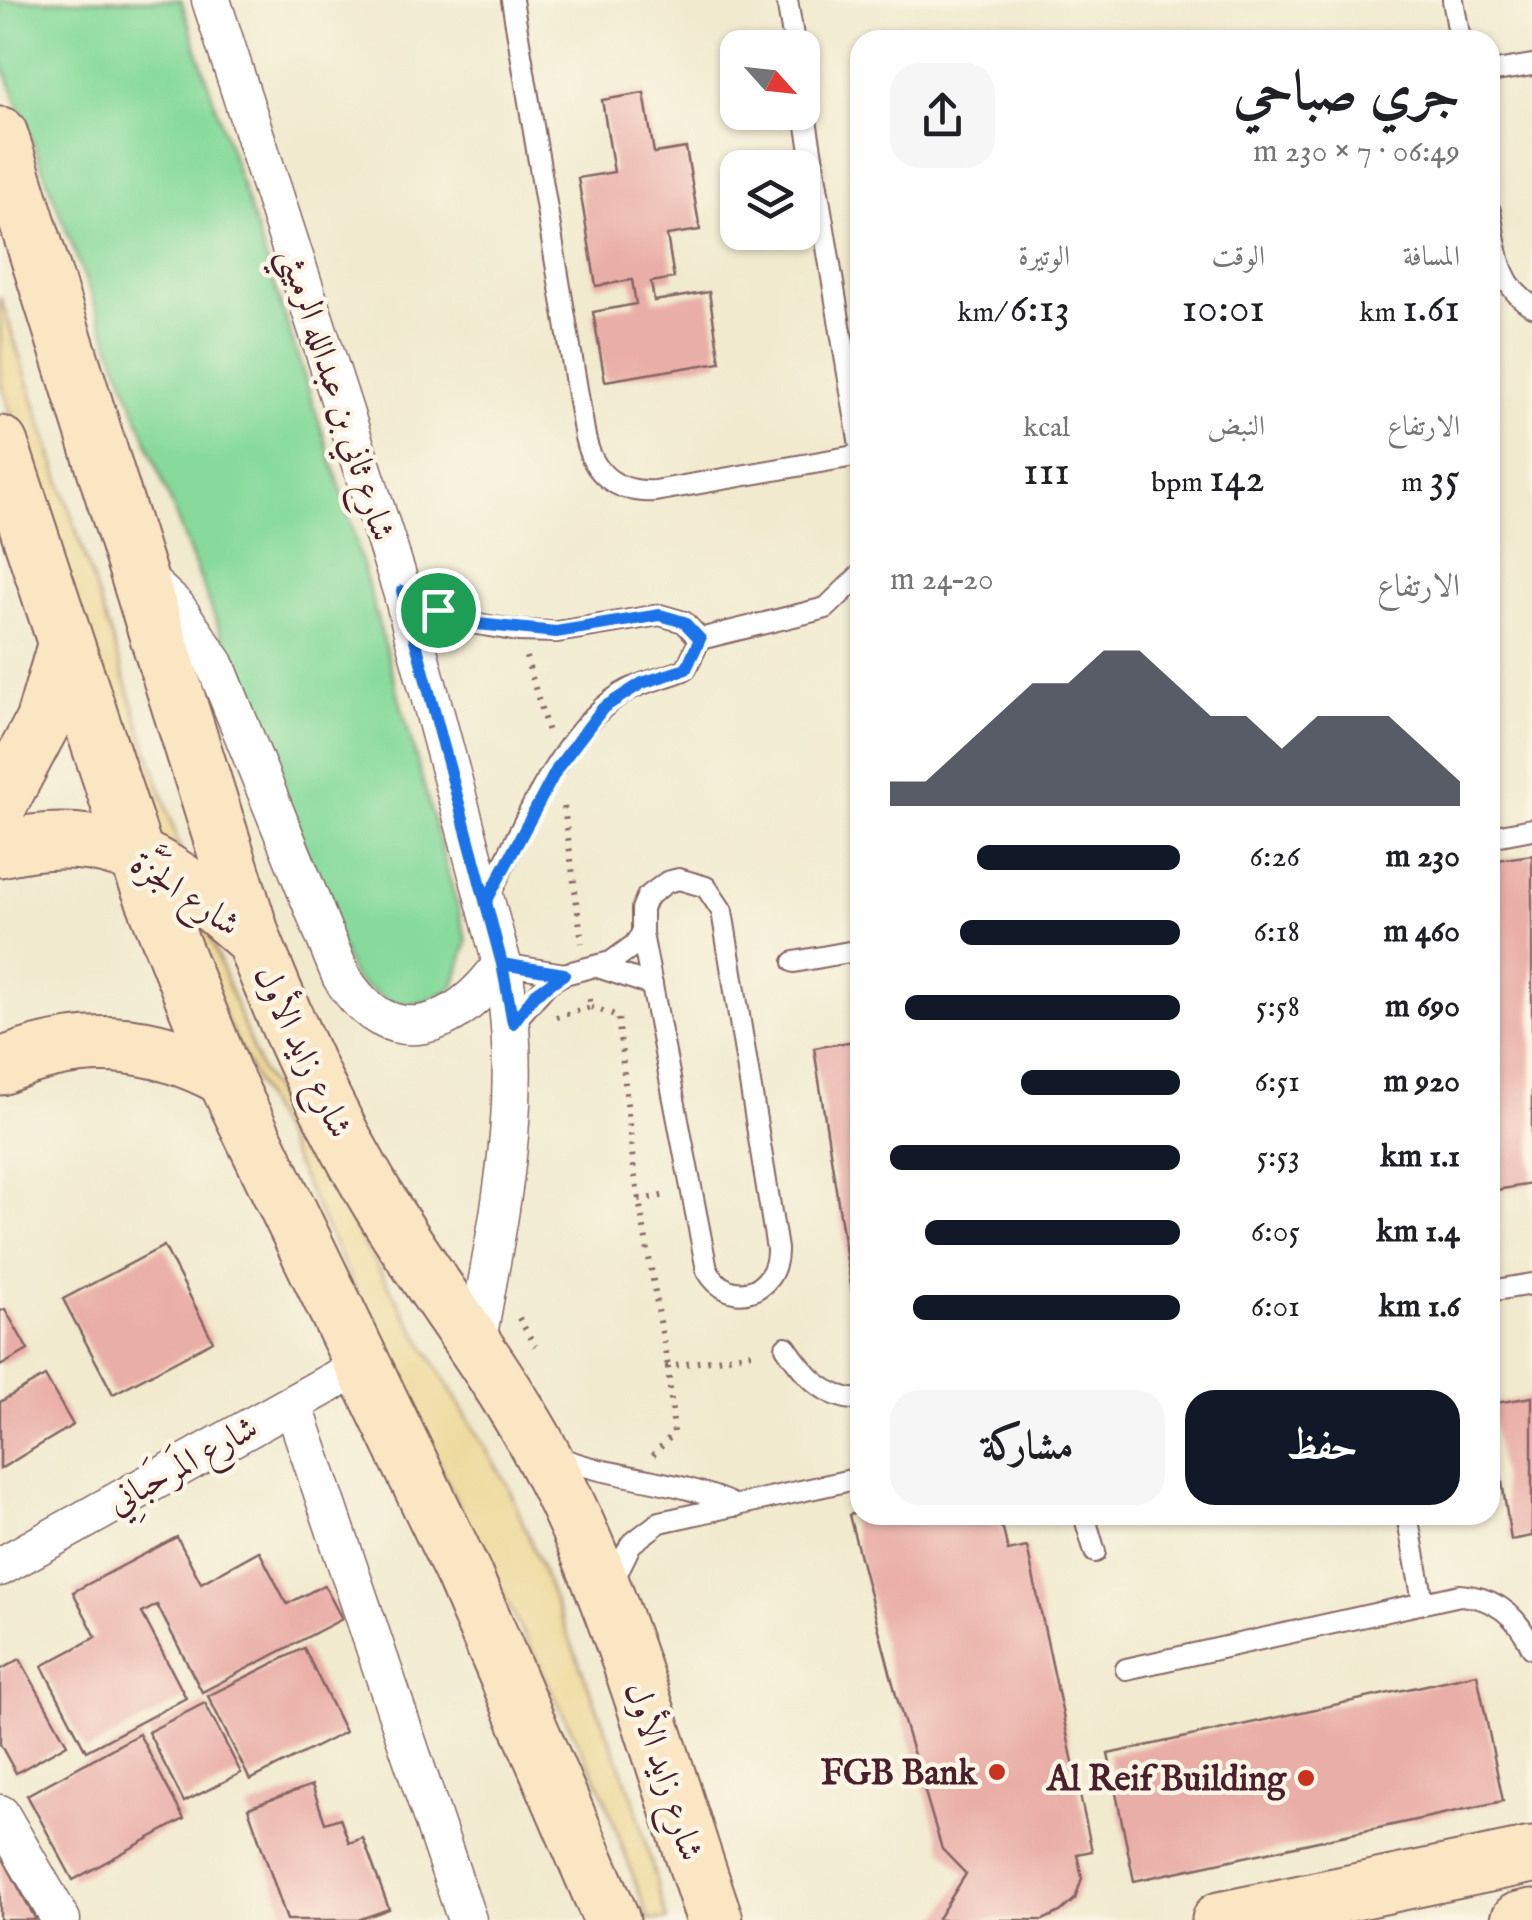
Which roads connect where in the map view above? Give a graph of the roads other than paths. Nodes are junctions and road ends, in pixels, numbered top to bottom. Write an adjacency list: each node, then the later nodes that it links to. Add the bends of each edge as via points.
1 (211, 0): 18 (street, شارع ثاني بن عبدالله الرميثي)
2 (512, 0): 15 (lane, via 596,468 622,488 655,492)
3 (787, 0): 5 (lane)
4 (1453, 0): 6 (lane)
5 (791, 30)
6 (1458, 30)
7 (1532, 65): 8 (lane)
8 (1500, 70)
9 (808, 130): 13 (lane)
10 (0, 134): 16 (main road, شارع زايد الأول)
11 (1500, 263): 12 (lane, via 1519,298)
12 (1532, 306)
13 (850, 386)
14 (0, 444): 20 (main road)
15 (850, 457)
16 (138, 573): 28 (main road, شارع زايد الأول); 31 (street, via 176,607 215,664 354,998 385,1019 440,1022 474,1001)
17 (850, 585): 19 (lane, via 826,608)
18 (402, 591): 19 (lane, via 464,619 518,630 556,632 660,615 684,622); 26 (street, شارع ثاني بن عبدالله الرميثي)
19 (700, 639): 26 (lane, via 686,669 621,694 588,724 532,810)
20 (65, 646): 21 (main road, via 43,722); 25 (main road)
21 (0, 803)
22 (1532, 829): 23 (lane)
23 (1500, 835)
24 (0, 849): 25 (main road, شارع الجَزَّة, via 63,842)
25 (135, 852): 28 (main road, شارع الجَزَّة); 37 (main road)
26 (486, 902): 31 (street, شارع ثاني بن عبدالله الرميثي)
27 (642, 934): 32 (lane, via 624,954); 34 (lane); 34 (lane, via 642,909 666,882 706,887 722,910 777,1249 774,1273 746,1294 722,1289 707,1270)
28 (254, 940): 40 (main road, شارع زايد الأول, via 350,1151)
29 (850, 952): 30 (lane)
30 (794, 962)
31 (502, 964): 33 (lane); 35 (street, شارع ثاني بن عبدالله الرميثي)
32 (598, 967): 33 (lane); 34 (lane)
33 (564, 974): 35 (lane, via 534,995)
34 (652, 985)
35 (513, 1023): 40 (street, شارع ثاني بن عبدالله الرميثي, via 512,1132)
36 (0, 1066): 37 (main road, via 69,1044 107,1042 168,1052)
37 (224, 1078): 42 (main road)
38 (1532, 1284): 39 (lane)
39 (1500, 1289)
40 (476, 1346): 45 (main road, شارع زايد الأول)
41 (786, 1347): 43 (lane, via 817,1386)
42 (364, 1364): 44 (street, شارع المَرحَبانِي); 62 (main road, via 522,1702)
43 (850, 1398)
44 (292, 1404): 51 (street, شارع المَرحَبانِي); 61 (street)
45 (535, 1442): 47 (lane, via 603,1472 680,1485); 52 (main road, شارع زايد الأول)
46 (850, 1480): 47 (lane)
47 (738, 1506): 52 (lane, via 675,1517 647,1531 620,1561)
48 (1087, 1525): 50 (lane)
49 (1410, 1525): 53 (lane)
50 (1095, 1552)
51 (0, 1567)
52 (609, 1600): 57 (main road, شارع زايد الأول)
53 (1423, 1601): 54 (lane, via 1460,1594 1490,1601 1516,1621); 55 (lane)
54 (1532, 1648)
55 (1126, 1670)
56 (0, 1814): 60 (street)
57 (690, 1850): 63 (main road, شارع زايد الأول); 64 (main road)
58 (1532, 1855): 65 (main road)
59 (1532, 1917): 66 (main road)
60 (62, 1920)
61 (467, 1920)
62 (612, 1920)
63 (715, 1920)
64 (753, 1920)
65 (1220, 1920)
66 (1518, 1920)

